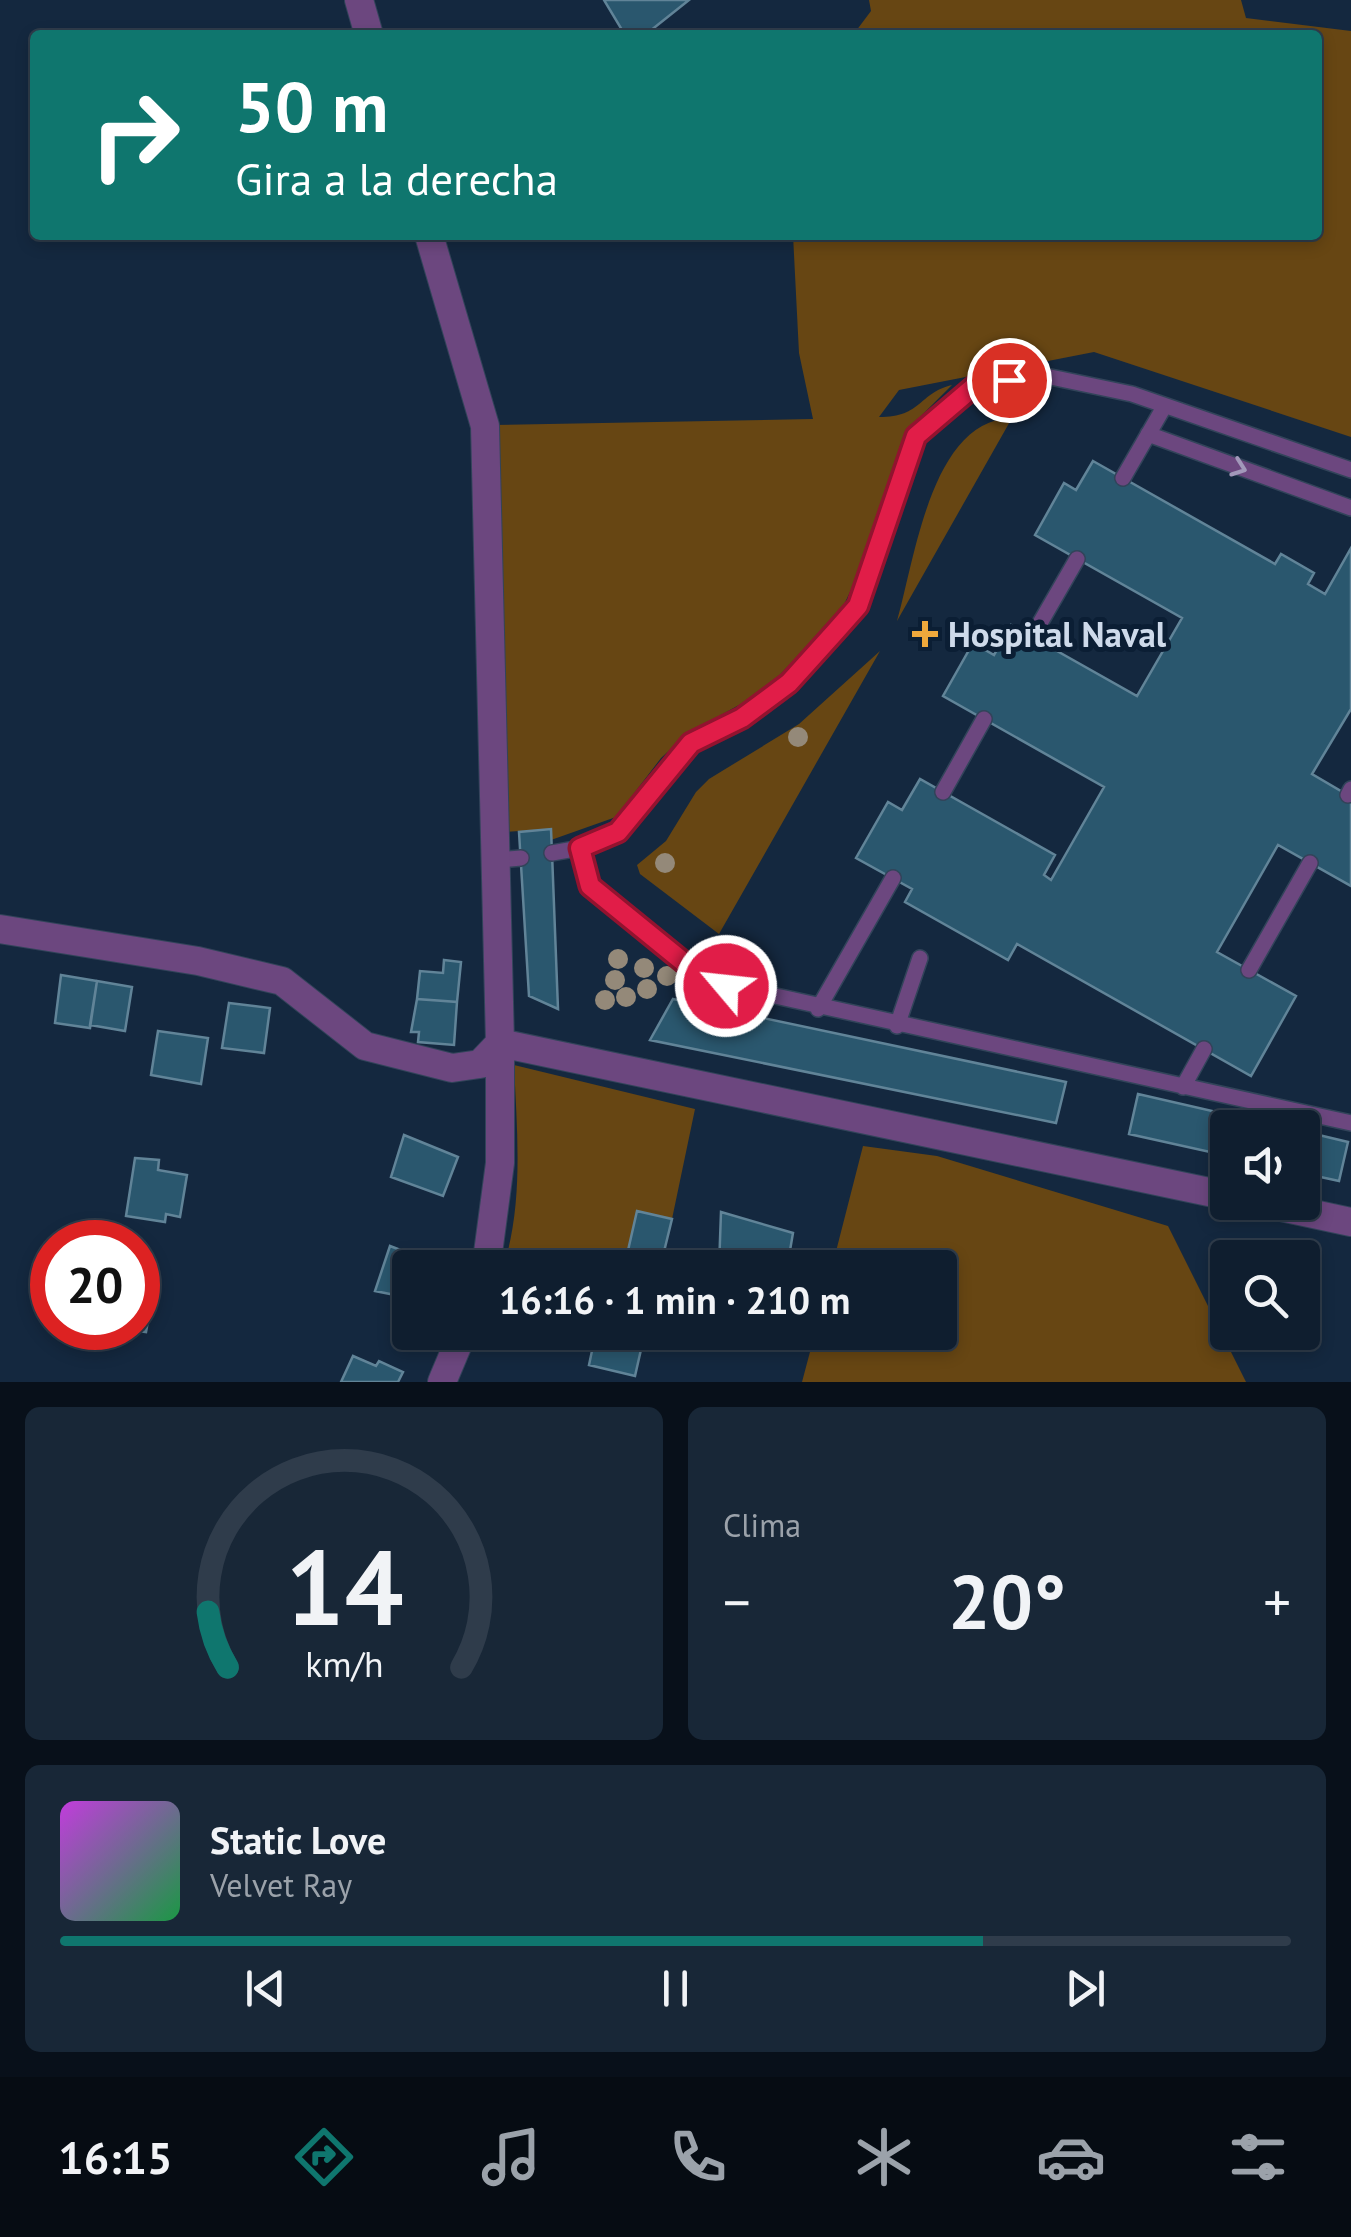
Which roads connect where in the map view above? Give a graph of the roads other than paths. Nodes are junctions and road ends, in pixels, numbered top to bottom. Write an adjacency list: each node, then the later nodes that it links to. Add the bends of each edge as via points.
1 (359, 0): 2 (street)
2 (368, 30)
3 (429, 240): 22 (street, via 485,426 509,859)
4 (1164, 406): 5 (lane); 6 (lane); 13 (lane, via 1041,375 977,384 916,436 858,606 789,683 742,718 691,743 618,832)
5 (1148, 434): 7 (lane); 8 (lane, one-way to 8)
6 (1351, 470)
7 (1123, 478)
8 (1351, 508)
9 (1076, 559): 10 (lane)
10 (1032, 636)
11 (984, 719): 12 (lane)
12 (943, 792)
13 (580, 848): 14 (lane); 20 (lane, via 590,886 692,969 726,986)
14 (552, 853)
15 (1310, 863): 19 (lane)
16 (893, 878): 20 (lane)
17 (0, 929): 22 (street, via 198,961 282,982 365,1046 452,1068 480,1064)
18 (920, 958): 21 (lane)
19 (1249, 970)
20 (818, 1009): 21 (lane)
21 (897, 1026): 24 (lane)
22 (500, 1043): 26 (street); 29 (street, via 500,1163)
23 (1204, 1050): 24 (lane)
24 (1183, 1087): 25 (lane)
25 (1351, 1123)
26 (1210, 1192)
27 (1320, 1215): 28 (street)
28 (1351, 1222)
29 (488, 1250)
30 (455, 1350): 31 (street)
31 (442, 1382)

